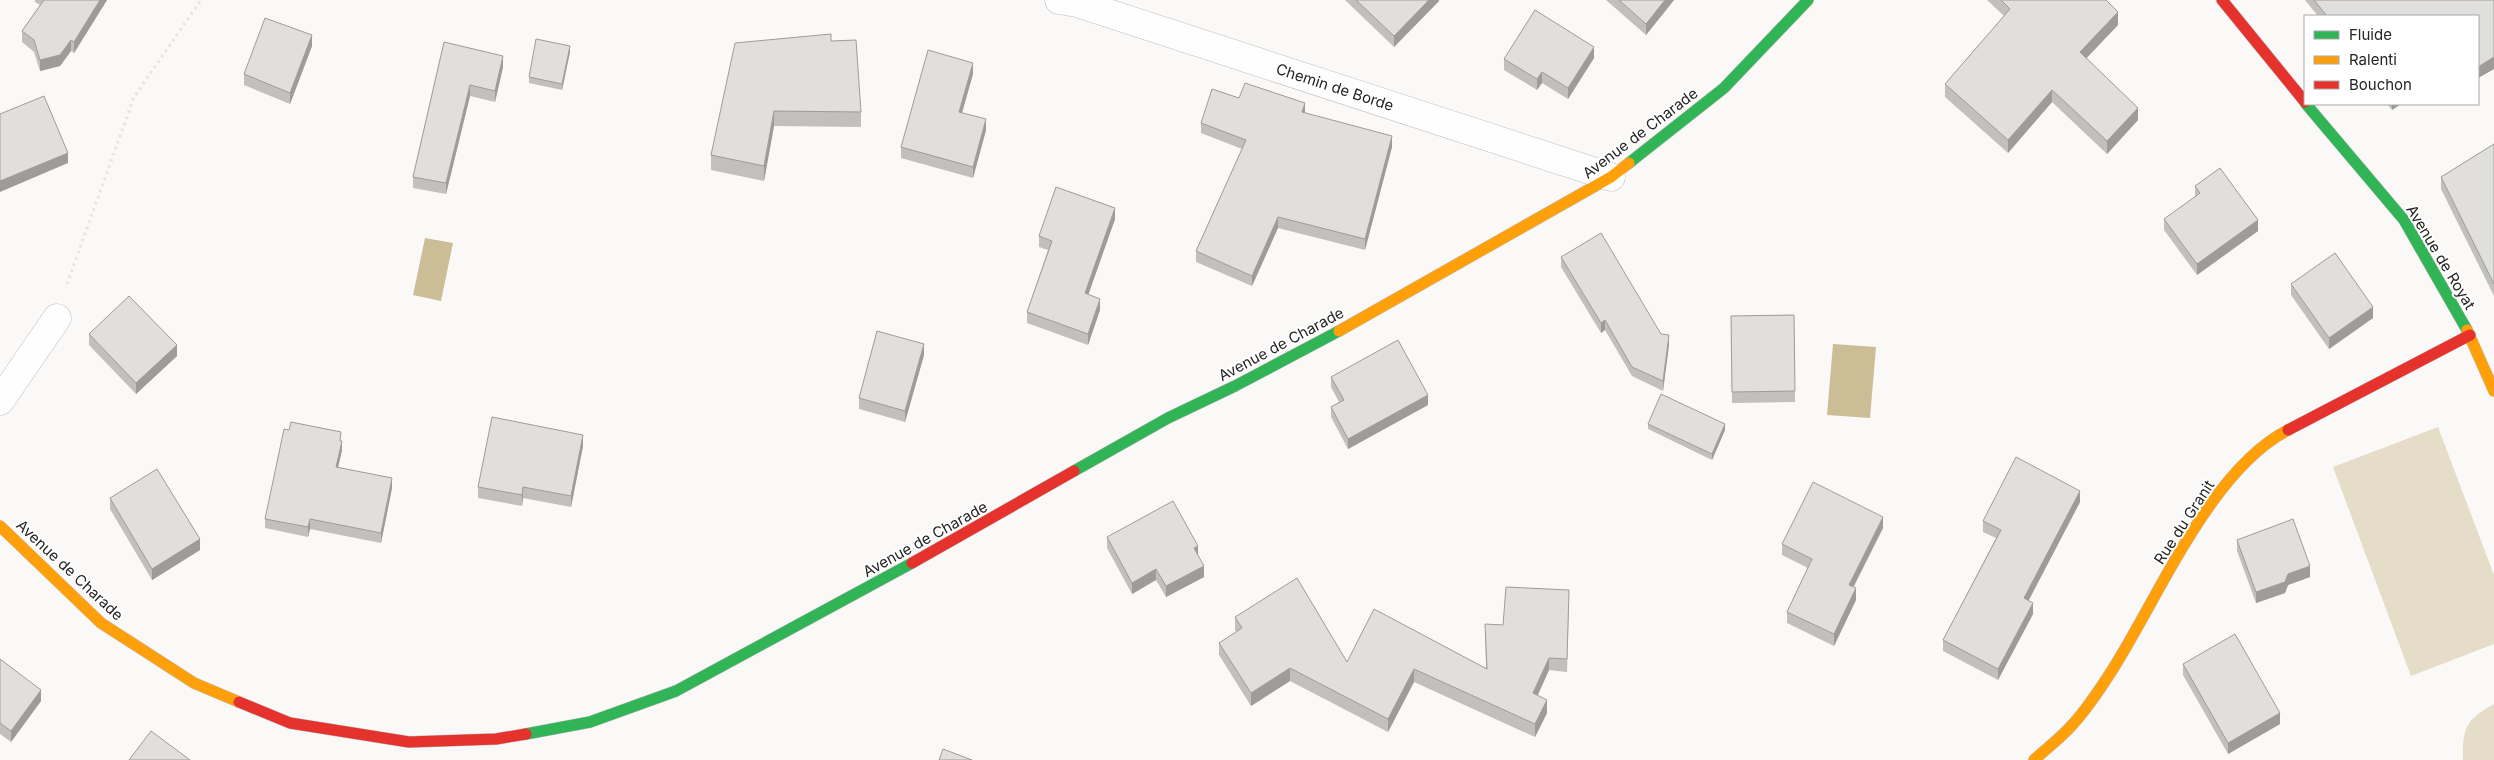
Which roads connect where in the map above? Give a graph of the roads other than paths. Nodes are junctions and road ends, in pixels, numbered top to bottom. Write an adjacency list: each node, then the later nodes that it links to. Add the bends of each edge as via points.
1 (1059, 0): 6 (street, Chemin de Borde, via 1087,6)
2 (1808, 0): 6 (street, Avenue de Charade, via 1724,88)
3 (2222, 0): 4 (street, Avenue de Royat)
4 (2304, 101)
5 (2308, 105): 8 (street, Avenue de Royat, via 2404,220)
6 (1611, 177): 11 (street, Avenue de Charade, via 1389,304 1168,418 906,567 676,692 590,722 496,739 410,742 290,723 194,682 101,624)
7 (57, 318): 10 (street)
8 (2470, 335): 9 (street, Avenue de Royat); 12 (street, Rue du Granit, via 2272,438 2240,469 2199,521 2111,672 2074,724)
9 (2494, 391)
10 (0, 401)
11 (0, 526)
12 (2034, 760)

